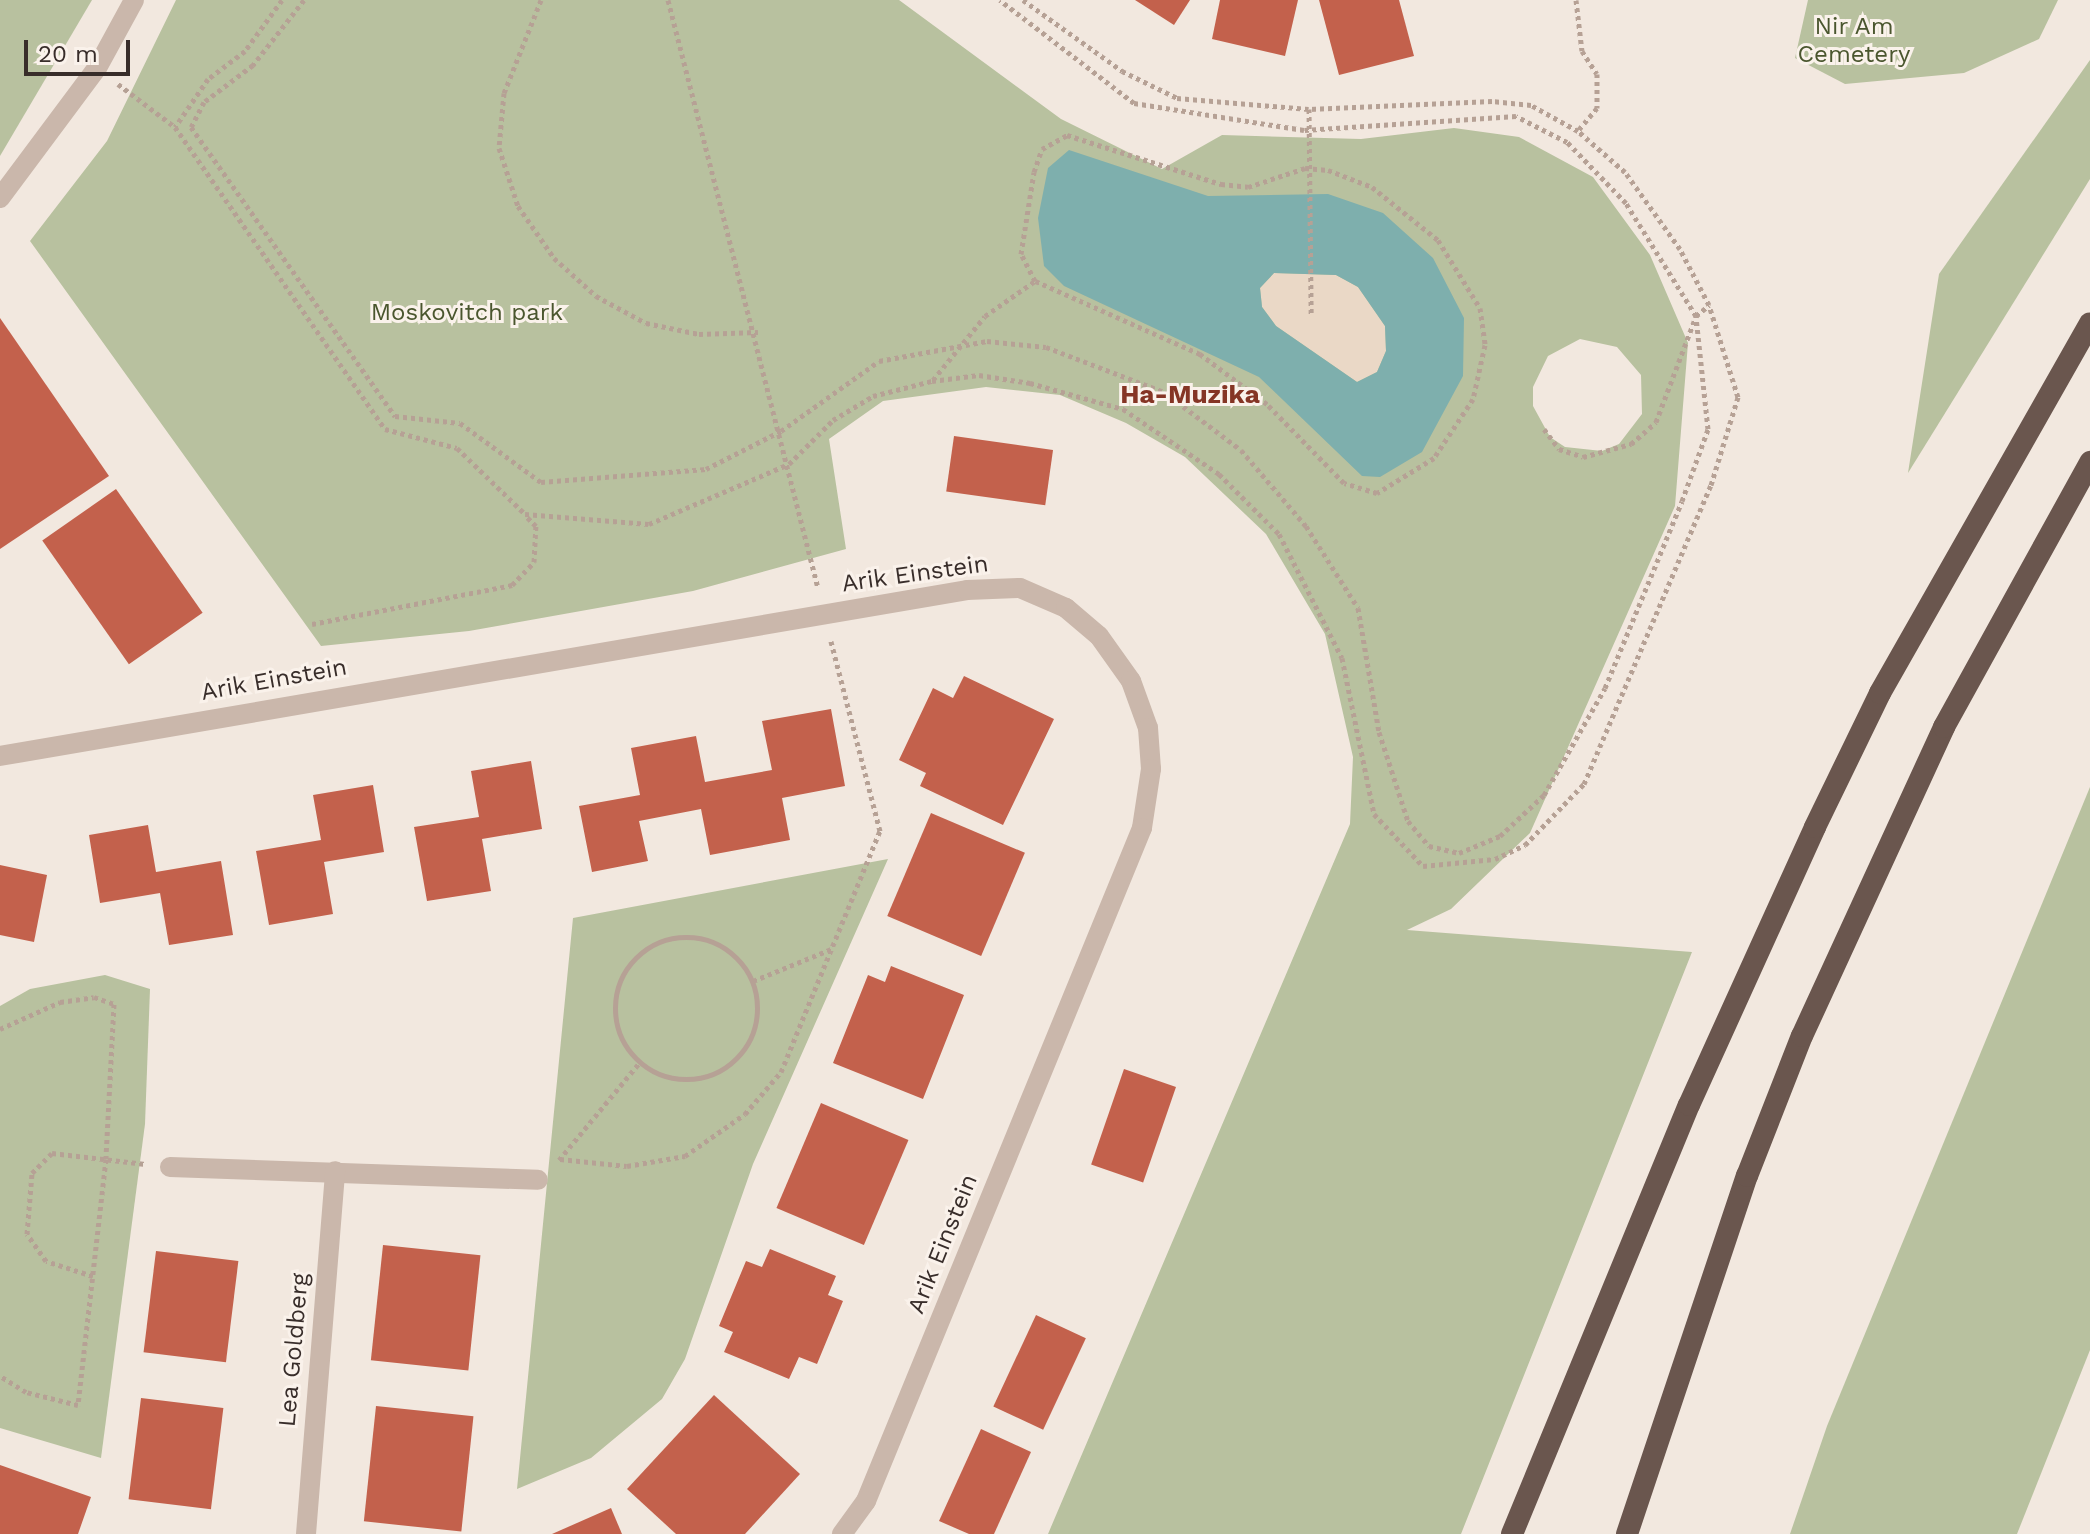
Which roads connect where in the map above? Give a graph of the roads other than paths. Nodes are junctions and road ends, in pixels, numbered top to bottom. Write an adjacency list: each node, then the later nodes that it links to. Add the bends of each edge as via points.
1 (134, 0): 2 (street, via 97,68)
2 (0, 198)
3 (2090, 323): 11 (highway, via 1948,569 1822,814 1689,1105)
4 (2090, 462): 12 (highway, via 1944,727 1802,1036 1747,1176)
5 (0, 756): 10 (street, Arik Einstein, via 967,590 1020,588 1066,608 1099,636 1131,681 1148,728 1151,769 1142,828 866,1501)
6 (170, 1167): 7 (street)
7 (335, 1171): 8 (street); 9 (street, Lea Goldberg)
8 (538, 1180)
9 (306, 1534)
10 (842, 1534)
11 (1512, 1534)
12 (1627, 1534)

